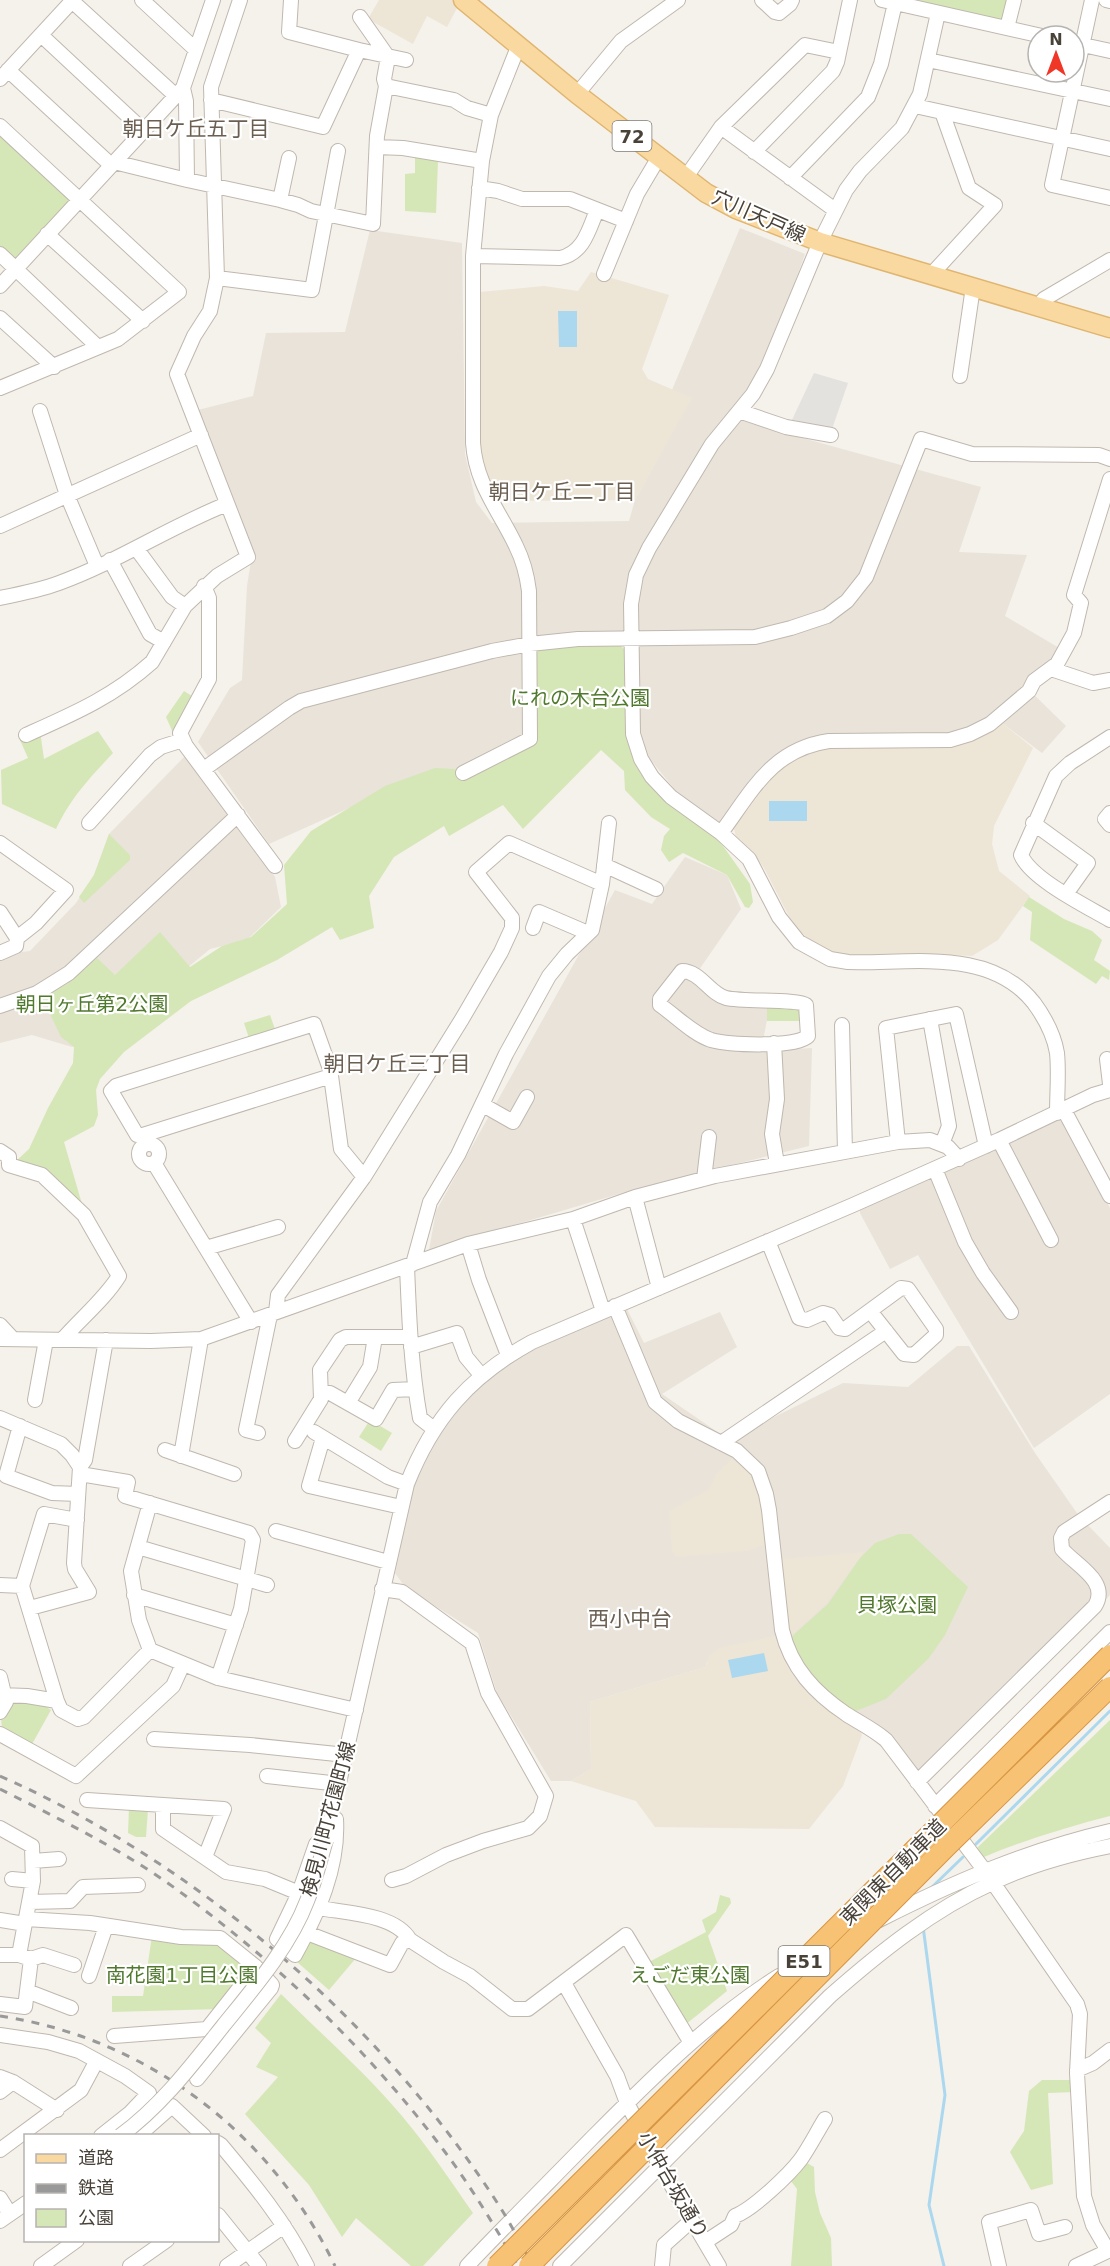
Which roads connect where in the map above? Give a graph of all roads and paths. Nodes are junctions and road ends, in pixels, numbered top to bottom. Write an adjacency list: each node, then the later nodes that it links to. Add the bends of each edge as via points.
1 (73, 0): 19 (street); 33 (street)
2 (142, 0): 22 (street)
3 (212, 0): 22 (street)
4 (240, 0): 36 (street, via 211,87)
5 (291, 0): 23 (street, via 289,32)
6 (463, 0): 21 (main road, 穴川天戸線 / 72)
7 (678, 0): 34 (street, via 621,41)
8 (762, 0): 9 (street, via 779,13)
9 (792, 0)
10 (850, 0): 25 (street)
11 (1014, 0): 17 (street)
12 (1092, 0): 16 (street)
13 (888, 1): 14 (street); 53 (street, via 881,63 868,97)
14 (938, 13): 17 (street); 28 (street)
15 (360, 17): 26 (street)
16 (1084, 24)
17 (1007, 28): 18 (street)
18 (1026, 32)
19 (41, 35): 29 (street); 42 (street)
20 (1086, 46): 24 (street)
21 (518, 47): 34 (main road, 穴川天戸線 / 72); 39 (street)
22 (195, 49): 33 (street)
23 (360, 50): 26 (street); 36 (street, via 323,127)
24 (1110, 51)
25 (839, 52): 41 (street, via 805,45); 47 (street, via 828,78)
26 (388, 57): 27 (street); 31 (street)
27 (406, 60)
28 (928, 60): 32 (street); 37 (street)
29 (4, 74): 51 (street)
30 (1073, 84): 32 (street)
31 (386, 86): 39 (street, via 454,100); 44 (street)
32 (1072, 91): 35 (street); 43 (street)
33 (180, 92): 42 (street); 54 (street, via 186,101)
34 (578, 94): 48 (main road, 穴川天戸線 / 72)
35 (1110, 99)
36 (211, 100): 55 (street)
37 (915, 106): 38 (street); 61 (street, via 902,128 852,181)
38 (942, 112): 43 (street); 71 (street, via 969,188 994,205)
39 (491, 115): 50 (street)
40 (0, 126): 58 (street)
41 (721, 127): 47 (street); 52 (street)
42 (142, 130): 51 (street)
43 (1062, 139): 45 (street); 57 (street, via 1052,185)
44 (377, 147): 50 (street); 62 (street, via 373,224)
45 (1110, 149)
46 (338, 151): 62 (street)
47 (754, 152): 53 (street)
48 (659, 157): 52 (main road, 穴川天戸線 / 72); 63 (street)
49 (289, 158): 59 (street)
50 (482, 161): 56 (street)
51 (112, 163): 54 (street); 58 (street)
52 (686, 177): 65 (main road, 穴川天戸線 / 72, via 736,210)
53 (790, 178): 61 (street)
54 (187, 180): 55 (street)
55 (212, 186): 59 (street); 72 (street)
56 (479, 188): 60 (street, via 522,199 570,199); 67 (street)
57 (1110, 198)
58 (80, 199): 64 (street); 77 (street, via 179,292)
59 (280, 200): 62 (street)
60 (597, 210): 63 (street); 67 (street, via 583,244 568,256)
61 (835, 210): 65 (street)
62 (325, 214): 72 (street, via 312,290)
63 (626, 221): 70 (street)
64 (47, 234): 69 (street); 77 (street)
65 (820, 242): 71 (main road, 穴川天戸線 / 72); 84 (street, via 767,369)
66 (0, 254): 69 (street)
67 (473, 256): 99 (street, via 474,452 487,494 523,563 529,591)
68 (1110, 261): 75 (street, via 1044,299)
69 (16, 268): 73 (street); 79 (street)
70 (604, 274)
71 (931, 274): 74 (main road, 穴川天戸線 / 72)
72 (217, 278): 85 (street, via 210,311 177,374)
73 (0, 286)
74 (973, 287): 75 (main road, 穴川天戸線 / 72); 81 (street)
75 (1037, 307): 78 (main road, 穴川天戸線 / 72)
76 (0, 318): 80 (street)
77 (142, 321): 79 (street, via 118,339)
78 (1110, 328)
79 (98, 347): 80 (street)
80 (54, 367): 82 (street)
81 (960, 376)
82 (1, 386)
83 (40, 411): 89 (street)
84 (739, 411): 86 (street, via 786,428); 97 (street, via 712,444 640,566 631,604)
85 (201, 435): 89 (street); 90 (street)
86 (831, 435)
87 (1110, 459): 97 (street, via 1099,455 972,454 921,439 866,577 839,608 814,621 755,637)
88 (1110, 479): 100 (street, via 1074,595 1081,603 1074,633 1058,664)
89 (67, 495): 91 (street); 93 (street)
90 (227, 504): 92 (street); 94 (street, via 248,557)
91 (0, 526)
92 (136, 548): 93 (street); 96 (street, via 172,597)
93 (104, 563): 95 (street, via 59,583); 98 (street, via 150,634)
94 (204, 586): 96 (street); 104 (street, via 209,598 209,679 182,726)
95 (0, 598)
96 (185, 606): 98 (street)
97 (631, 638): 99 (street); 113 (street, via 632,721 641,759 661,788)
98 (164, 642): 102 (street, via 152,662 122,686 90,706)
99 (530, 644): 105 (street, via 301,701); 106 (street, via 530,738)
100 (1051, 669): 101 (street, via 1094,683); 113 (street, via 990,724 970,734 950,740 829,741 793,751 766,772)
101 (1110, 680)
102 (26, 735)
103 (1110, 737): 111 (street, via 1056,776)
104 (183, 740): 105 (street); 109 (street, via 150,755)
105 (204, 770): 108 (street)
106 (463, 773)
107 (1110, 813): 112 (street, via 1105,819)
108 (238, 815): 116 (street); 126 (street, via 69,973 36,993)
109 (88, 823)
110 (609, 823): 115 (street)
111 (1034, 824): 119 (street, via 1020,855 1025,866); 119 (street, via 1088,863)
112 (1110, 825)
113 (721, 833): 136 (street, via 749,859 789,931 813,951 848,963 965,963 993,971 1019,987 1039,1010 1053,1039)
114 (0, 843): 124 (street, via 66,890)
115 (604, 865): 117 (street); 118 (street)
116 (275, 867)
117 (602, 884): 123 (street, via 595,920); 147 (street, via 509,843 477,872 512,918 512,928 462,1019)
118 (656, 889)
119 (1065, 894): 121 (street)
120 (0, 912): 124 (street)
121 (1110, 920)
122 (533, 928): 123 (street, via 539,912)
123 (588, 933): 135 (street, via 549,976)
124 (17, 938): 125 (street, via 16,946)
125 (0, 953)
126 (0, 1006)
127 (930, 1019): 139 (street, via 886,1028); 140 (street, via 956,1014); 141 (street, via 949,1126)
128 (842, 1025): 143 (street)
129 (774, 1043): 129 (street, via 804,1041 808,1036 807,1005 724,998 688,971 682,971 660,999 660,1005 711,1040); 145 (street, via 777,1099 772,1134)
130 (1107, 1059): 132 (street)
131 (331, 1076): 138 (street); 138 (street, via 314,1024 116,1086 111,1091 137,1135); 147 (street, via 341,1149)
132 (1110, 1084)
133 (1110, 1089): 136 (street, 検見川町花園町線)
134 (527, 1097): 135 (street, via 513,1122)
135 (483, 1105): 157 (street, via 430,1202)
136 (1061, 1112): 140 (street, 検見川町花園町線); 149 (street)
137 (709, 1137): 148 (street)
138 (145, 1140): 156 (street, via 139,1150 140,1159 146,1164 154,1163)
139 (898, 1142): 141 (street, via 930,1140); 143 (street)
140 (993, 1143): 144 (street, 検見川町花園町線); 153 (street)
141 (942, 1144): 144 (street)
142 (0, 1150): 169 (street, via 9,1157 9,1165 42,1175 84,1215 119,1276 102,1300)
143 (845, 1152): 145 (street)
144 (958, 1159): 146 (street, 検見川町花園町線)
145 (777, 1164): 148 (street)
146 (935, 1169): 154 (street, 検見川町花園町線); 161 (street, via 965,1242)
147 (364, 1177): 162 (street, via 278,1295)
148 (704, 1179): 150 (street)
149 (1110, 1196)
150 (635, 1197): 151 (street); 158 (street)
151 (573, 1219): 155 (street); 159 (street)
152 (278, 1227): 156 (street)
153 (1051, 1240)
154 (768, 1241): 158 (street, 検見川町花園町線); 160 (street, via 800,1318 807,1320 823,1313 845,1329)
155 (468, 1244): 157 (street); 172 (street)
156 (206, 1248): 163 (street)
157 (410, 1265): 162 (street); 171 (street)
158 (659, 1288): 159 (street, 検見川町花園町線)
159 (609, 1308): 172 (street, 検見川町花園町線); 183 (street, via 655,1402 678,1421)
160 (870, 1311): 164 (street); 164 (street, via 901,1288 908,1289 936,1329 936,1335 914,1355 904,1354)
161 (1011, 1312)
162 (273, 1313): 163 (street); 181 (street, via 246,1430)
163 (251, 1322): 167 (street)
164 (886, 1331): 183 (street)
165 (375, 1337): 171 (street); 175 (street, via 340,1340 320,1370); 177 (street, via 370,1367)
166 (3, 1339): 168 (street)
167 (201, 1339): 170 (street); 185 (street)
168 (46, 1340): 169 (street); 176 (street)
169 (62, 1340): 170 (street)
170 (106, 1340): 186 (street)
171 (410, 1342): 173 (street, via 457,1333 466,1357); 174 (street)
172 (508, 1355): 173 (street, 検見川町花園町線)
173 (481, 1375): 180 (street, 検見川町花園町線)
174 (415, 1389): 177 (street, via 393,1390 376,1419); 180 (street, via 420,1418)
175 (321, 1393): 177 (street, via 330,1393); 182 (street)
176 (35, 1400)
177 (348, 1403)
178 (0, 1418): 179 (street)
179 (20, 1426): 186 (street, via 61,1444); 189 (street, via 6,1476 52,1493)
180 (434, 1429): 188 (street, 検見川町花園町線)
181 (258, 1433)
182 (295, 1441)
183 (721, 1443): 220 (street, via 737,1451 762,1478 782,1630 792,1660 821,1695 875,1730)
184 (165, 1450): 185 (street)
185 (181, 1455): 187 (street)
186 (80, 1470): 189 (street); 190 (street, via 128,1482 125,1496)
187 (234, 1474)
188 (407, 1484): 191 (street, 検見川町花園町線); 191 (street, via 388,1477 318,1435 309,1485)
189 (78, 1494): 193 (street)
190 (150, 1503): 195 (street); 197 (street, via 249,1533 253,1539)
191 (401, 1507): 196 (street, 検見川町花園町線)
192 (1108, 1507): 220 (street, via 1064,1532 1060,1543 1065,1553 1098,1583 1095,1606)
193 (77, 1520): 200 (street, via 44,1514); 203 (street, via 75,1569 89,1592)
194 (276, 1531): 196 (street)
195 (138, 1547): 197 (street); 202 (street, via 131,1571)
196 (388, 1562): 201 (street, 検見川町花園町線)
197 (246, 1579): 199 (street); 204 (street)
198 (0, 1585): 200 (street)
199 (267, 1585)
200 (22, 1586): 203 (street)
201 (382, 1589): 214 (street, 検見川町花園町線); 235 (street, via 402,1592 472,1643 488,1694 546,1796 540,1816 528,1828 446,1855)
202 (134, 1595): 204 (street); 206 (street)
203 (30, 1608): 213 (street)
204 (236, 1625): 210 (street)
205 (1110, 1632): 225 (street)
206 (150, 1650): 208 (street); 213 (street, via 84,1718 61,1710)
207 (1110, 1655): 292 (highway, 東関東自動車道 / E51, bridge)
208 (183, 1664): 210 (street); 216 (street, via 173,1686 76,1776)
209 (0, 1677): 212 (street)
210 (218, 1678): 214 (street)
211 (1110, 1686): 293 (highway, 東関東自動車道 / E51, bridge)
212 (3, 1695): 213 (street); 215 (street, via 6,1702)
213 (57, 1701)
214 (356, 1710): 218 (street, 検見川町花園町線)
215 (0, 1712)
216 (0, 1734)
217 (154, 1739): 218 (street)
218 (346, 1755): 221 (street, 検見川町花園町線)
219 (267, 1776): 221 (street)
220 (917, 1782): 225 (street)
221 (340, 1784): 224 (street, 検見川町花園町線)
222 (87, 1800): 223 (street)
223 (163, 1805): 230 (street, via 164,1829); 230 (street, via 224,1809)
224 (335, 1805): 228 (street, 検見川町花園町線); 240 (street, via 336,1851)
225 (935, 1806): 233 (street)
226 (0, 1828): 232 (street, via 32,1846)
227 (1110, 1831): 233 (street, via 1030,1853)
228 (327, 1836): 238 (street, via 316,1844); 268 (street, 検見川町花園町線, bridge, via 307,1902 283,1947 190,2067 158,2104)
229 (1110, 1846): 233 (street)
230 (205, 1857): 238 (street, via 226,1872 265,1879)
231 (59, 1859): 232 (street)
232 (33, 1861): 236 (street)
233 (989, 1876): 257 (street, via 924,1898 824,1948 753,1993); 260 (street, via 1077,2004); 273 (street, via 864,1965)
234 (12, 1879): 236 (street)
235 (392, 1880)
236 (33, 1881): 239 (street)
237 (138, 1885): 239 (street, via 83,1887 70,1901)
238 (299, 1893): 244 (street, via 277,1940 295,1955)
239 (29, 1902): 242 (street)
240 (319, 1908): 244 (street); 245 (street, via 367,1914 405,1931)
241 (0, 1920): 242 (street)
242 (25, 1921): 243 (street); 247 (street)
243 (106, 1926): 249 (street, via 181,1937 220,1938); 250 (street)
244 (307, 1933): 245 (street, via 390,1965 402,1943)
245 (410, 1940): 251 (street, via 470,1976 512,2009 528,2008)
246 (0, 1955): 247 (street)
247 (25, 1957): 248 (street, via 43,1955); 252 (street)
248 (74, 1965)
249 (256, 1967): 256 (street, via 207,2029); 261 (street, via 272,1984 271,1988)
250 (89, 1976)
251 (564, 1983): 257 (street, via 626,1935); 264 (street, 小仲台坂通り, via 617,2076)
252 (27, 1991): 253 (street, via 25,2007); 254 (street)
253 (0, 2004)
254 (71, 2008)
255 (0, 2035): 259 (street, via 48,2042 79,2051)
256 (114, 2036)
257 (691, 2043): 264 (street)
258 (1110, 2050): 260 (street)
259 (96, 2062): 265 (street, via 81,2090); 267 (street, via 149,2093)
260 (1077, 2070): 284 (street, via 1084,2196 1093,2225)
261 (197, 2079)
262 (6, 2080): 263 (street); 265 (street)
263 (0, 2092)
264 (627, 2103): 273 (street, 小仲台坂通り); 291 (street)
265 (57, 2110): 272 (street)
266 (825, 2119): 283 (street, via 789,2172 746,2212 735,2216 731,2225)
267 (103, 2134)
268 (122, 2134)
269 (140, 2134): 270 (street, via 172,2106)
270 (202, 2134)
271 (219, 2144): 279 (street)
272 (0, 2150)
273 (660, 2166): 278 (street, 小仲台坂通り); 294 (street)
274 (0, 2198): 277 (street)
275 (24, 2204): 277 (street)
276 (219, 2216): 285 (street)
277 (5, 2217)
278 (692, 2220): 283 (street, 小仲台坂通り); 295 (street, via 664,2244)
279 (284, 2226): 285 (street); 290 (street)
280 (1065, 2227): 297 (street, via 1040,2234 1031,2210 989,2222)
281 (76, 2242): 286 (street)
282 (166, 2242): 287 (street)
283 (705, 2242): 296 (street, 小仲台坂通り)
284 (1109, 2250): 298 (street)
285 (248, 2251): 288 (street); 289 (street)
286 (44, 2265)
287 (130, 2266)
288 (227, 2266)
289 (259, 2266)
290 (307, 2266)
291 (467, 2266)
292 (497, 2266)
293 (529, 2266)
294 (560, 2266)
295 (662, 2266)
296 (719, 2266)
297 (999, 2266)
298 (1076, 2266)

